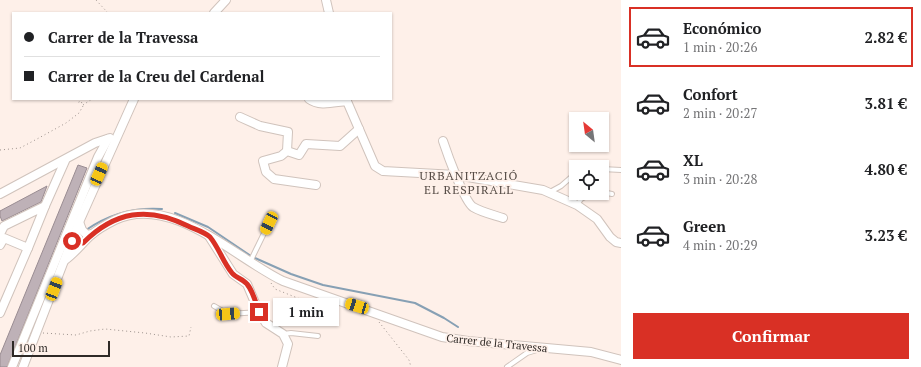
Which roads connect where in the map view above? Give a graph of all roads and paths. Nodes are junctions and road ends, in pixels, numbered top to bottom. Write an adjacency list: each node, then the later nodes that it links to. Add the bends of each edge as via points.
1 (96, 0): 4 (path)
2 (226, 0): 5 (street)
3 (326, 0): 6 (street)
4 (107, 12)
5 (215, 12)
6 (329, 12)
7 (90, 100): 12 (path)
8 (134, 100): 15 (street)
9 (310, 100): 10 (street, via 320,104)
10 (346, 100): 14 (street)
11 (77, 103): 12 (path, via 81,101)
12 (83, 106): 19 (path, via 79,113 66,123 20,148)
13 (240, 117): 20 (street, via 260,126 288,132)
14 (359, 129): 20 (street, via 340,146 306,144 299,155); 25 (street, via 376,166 383,171)
15 (117, 136): 16 (street); 21 (street)
16 (108, 139): 18 (street); 21 (street)
17 (443, 141): 25 (street)
18 (86, 148): 21 (street); 22 (street)
19 (0, 150)
20 (287, 151): 27 (street, via 281,156 263,161 266,172 274,180)
21 (101, 160): 36 (street); 60 (street)
22 (65, 161): 30 (street); 34 (street)
23 (609, 169): 24 (lane)
24 (621, 170)
25 (456, 175): 28 (street); 35 (street, via 473,207)
26 (569, 179): 28 (lane)
27 (316, 186)
28 (550, 192): 33 (street)
29 (609, 193): 31 (lane)
30 (0, 194)
31 (612, 194)
32 (580, 200): 33 (lane)
33 (577, 205): 43 (street, via 597,220 610,237)
34 (45, 206): 38 (street, via 4,226); 45 (street)
35 (503, 218)
36 (79, 222): 39 (street, via 82,230); 41 (street)
37 (269, 223): 47 (lane)
38 (0, 234)
39 (90, 234): 40 (street, Carrer de la Travessa, via 127,216 148,214 172,218); 41 (street, Carrer de la Travessa); 42 (street, Carrer de la Travessa)
40 (209, 236): 47 (street, Carrer de la Travessa); 51 (street, via 233,274 247,284)
41 (72, 239): 42 (street); 46 (street)
42 (83, 243): 46 (street, Carrer de la Travessa)
43 (621, 243)
44 (0, 245): 45 (street, via 4,238)
45 (28, 248): 52 (street)
46 (65, 260): 55 (street)
47 (250, 262): 48 (street, Carrer de la Travessa)
48 (271, 275): 49 (path, via 270,282 276,289); 58 (street, Carrer de la Travessa, via 442,337)
49 (300, 299)
50 (214, 306): 51 (lane, via 228,314)
51 (259, 312): 56 (street, via 266,323)
52 (0, 314)
53 (377, 320): 63 (path, via 409,360)
54 (192, 327): 55 (path, via 189,336 105,329 76,335)
55 (37, 332): 61 (street)
56 (283, 334): 57 (lane); 62 (street, via 288,344)
57 (318, 336)
58 (543, 348): 59 (street, Carrer de la Travessa, via 591,352); 64 (lane, via 527,353)
59 (621, 360)
60 (12, 367)
61 (23, 367)
62 (282, 367)
63 (411, 367)
64 (507, 367)

